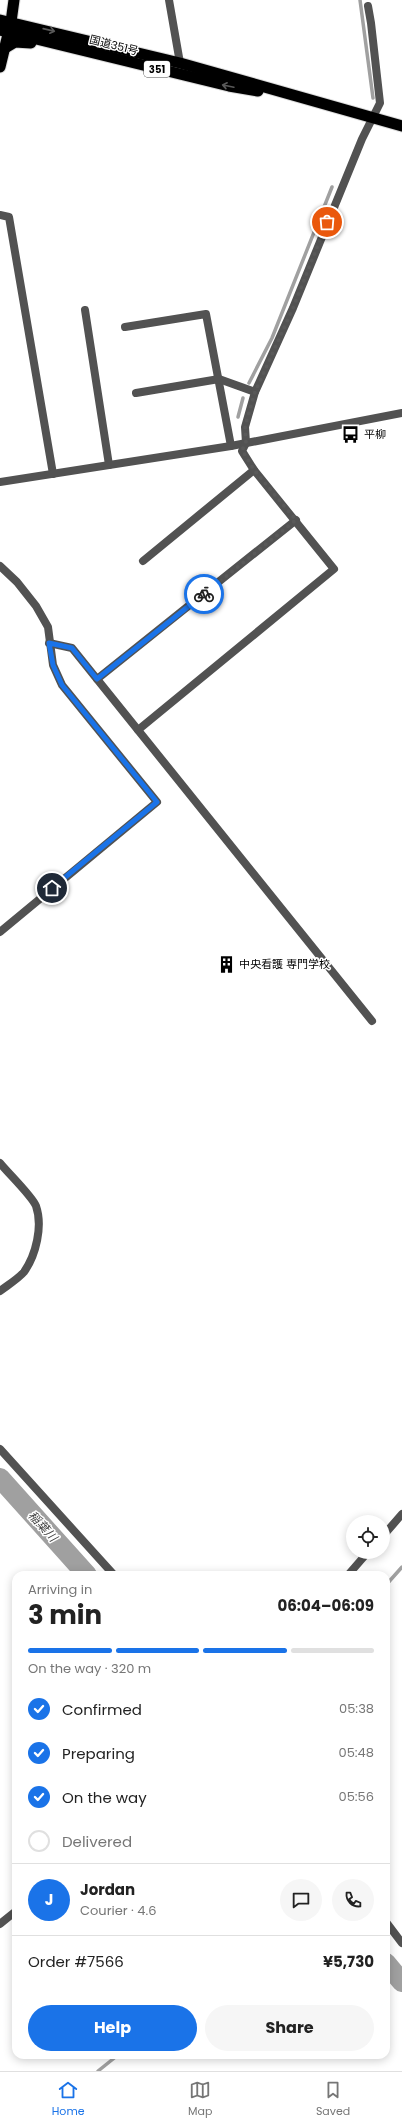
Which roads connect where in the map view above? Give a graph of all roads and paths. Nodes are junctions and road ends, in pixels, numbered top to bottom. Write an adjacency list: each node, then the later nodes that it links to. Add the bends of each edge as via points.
1 (14, 0): 4 (highway)
2 (169, 0): 7 (street)
3 (368, 6): 10 (street, via 380,95 380,103)
4 (5, 26): 5 (highway); 6 (highway, 国道351号 / 351); 7 (highway, 国道351号 / 351, one-way to 7)
5 (5, 48): 6 (highway, via 15,42 28,43 67,52); 8 (highway)
6 (106, 56): 9 (highway, 国道351号 / 351, one-way to 6, via 229,86)
7 (180, 63): 9 (highway, 国道351号 / 351)
8 (0, 68)
9 (308, 100): 10 (highway, 国道351号 / 351)
10 (373, 118): 11 (highway, 国道351号 / 351); 16 (street)
11 (402, 126)
12 (0, 215): 23 (street, via 9,217)
13 (85, 310): 21 (street)
14 (125, 327): 15 (street, via 206,314)
15 (219, 380): 16 (street); 17 (street); 20 (street)
16 (255, 392): 19 (street, via 245,426)
17 (136, 393)
18 (402, 413): 19 (street)
19 (246, 443): 20 (street); 22 (street, via 242,450)
20 (231, 446): 21 (street)
21 (109, 464): 23 (street)
22 (254, 470): 25 (street); 26 (street)
23 (53, 474): 24 (street)
24 (0, 482)
25 (296, 520): 29 (street); 30 (street, via 334,569)
26 (143, 561)
27 (0, 566): 28 (street, via 36,606 48,627)
28 (49, 643): 29 (street, via 72,648); 31 (street, via 53,665 62,685 157,802)
29 (97, 679): 30 (street)
30 (138, 730): 32 (street)
31 (0, 932)
32 (372, 1021)
33 (0, 1163): 34 (street, via 36,1206 38,1228 38,1242 23,1273)
34 (0, 1291)
35 (0, 1449): 39 (street)
36 (402, 1514): 37 (street)
37 (390, 1528)
38 (362, 1559): 40 (street)
39 (110, 1571)
40 (351, 1571)
41 (12, 1914): 42 (street)
42 (0, 1924)
43 (390, 1927): 44 (street)
44 (402, 1943)

